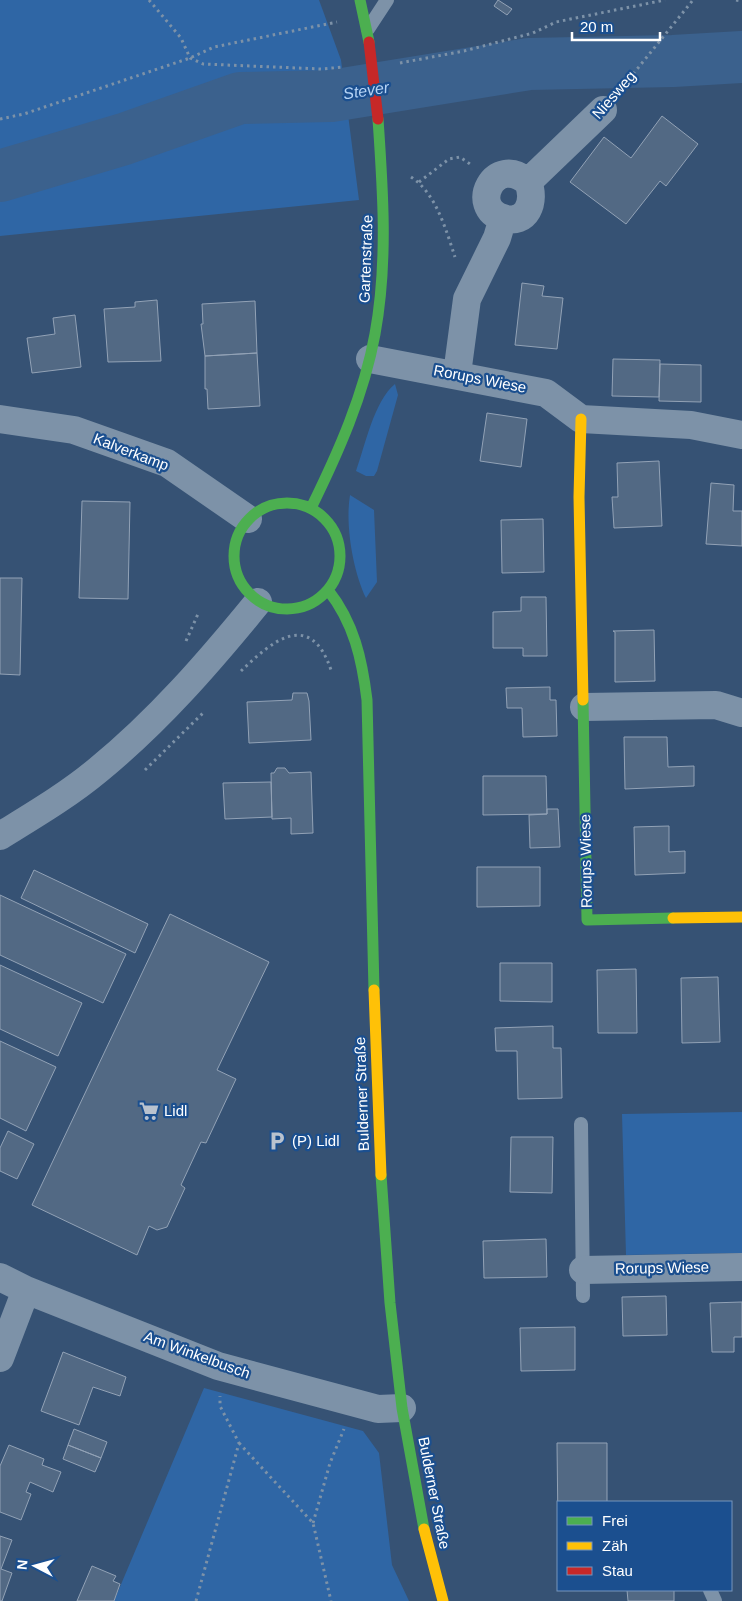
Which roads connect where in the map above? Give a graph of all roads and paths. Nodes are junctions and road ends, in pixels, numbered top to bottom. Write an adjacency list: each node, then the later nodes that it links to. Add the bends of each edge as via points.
1 (149, 0): 11 (path, via 180,38)
2 (360, 0): 10 (street, Gartenstraße)
3 (387, 0): 10 (lane)
4 (665, 0): 8 (path)
5 (693, 0): 12 (path, Niesweg)
6 (736, 0): 7 (path)
7 (742, 1)
8 (556, 22)
9 (337, 23): 11 (path, via 214,47)
10 (368, 36): 20 (street, Gartenstraße, bridge, via 378,119 384,232 379,308)
11 (190, 58): 13 (path, via 24,114)
12 (604, 110): 17 (street, Niesweg)
13 (0, 119)
14 (406, 176): 16 (path)
15 (493, 180): 16 (path, via 460,157 448,159); 17 (street, via 511,173); 18 (street, via 487,188 486,198 489,208)
16 (418, 182): 19 (path, via 443,222)
17 (528, 182): 18 (street, via 532,203 527,212 518,218)
18 (503, 218): 19 (street, via 497,238)
19 (467, 299): 21 (street)
20 (370, 358): 21 (street, Rorups Wiese); 25 (street, Gartenstraße, via 339,450)
21 (457, 374): 22 (street, Rorups Wiese, via 546,393)
22 (581, 418): 24 (street, via 691,425); 33 (street, Rorups Wiese, via 579,497)
23 (0, 419): 26 (street, Kalverkamp, via 74,430 167,463)
24 (742, 435)
25 (311, 508): 26 (street, via 288,502 275,504 262,508); 27 (street, via 326,519 339,544 338,573)
26 (248, 519): 28 (street, via 234,544 234,561 237,577)
27 (328, 590): 28 (street, via 306,606 290,610); 46 (street, Bulderner Straße, via 342,608 362,656 367,700 378,1140 390,1303)
28 (258, 602): 35 (street, via 202,671 136,738 56,801)
29 (198, 614): 30 (path)
30 (184, 645)
31 (259, 654): 32 (path, via 276,640 294,635 319,645)
32 (332, 674)
33 (584, 707): 34 (street, via 716,705); 36 (street, Rorups Wiese, via 587,920)
34 (742, 713)
35 (0, 836)
36 (742, 917)
37 (580, 1124): 39 (lane)
38 (742, 1267): 39 (street, Rorups Wiese)
39 (583, 1270): 42 (lane)
40 (0, 1277): 41 (street, Am Winkelbusch)
41 (26, 1290): 43 (street); 44 (street, Am Winkelbusch)
42 (583, 1296)
43 (0, 1358)
44 (218, 1366): 45 (street, Am Winkelbusch); 47 (path, via 220,1406)
45 (355, 1403): 46 (street, Am Winkelbusch, via 378,1409); 48 (path, via 330,1463)
46 (402, 1408): 51 (street, Bulderner Straße, via 421,1518)
47 (239, 1443): 48 (path); 49 (path)
48 (312, 1523): 50 (path)
49 (196, 1601)
50 (331, 1601)
51 (443, 1601)

